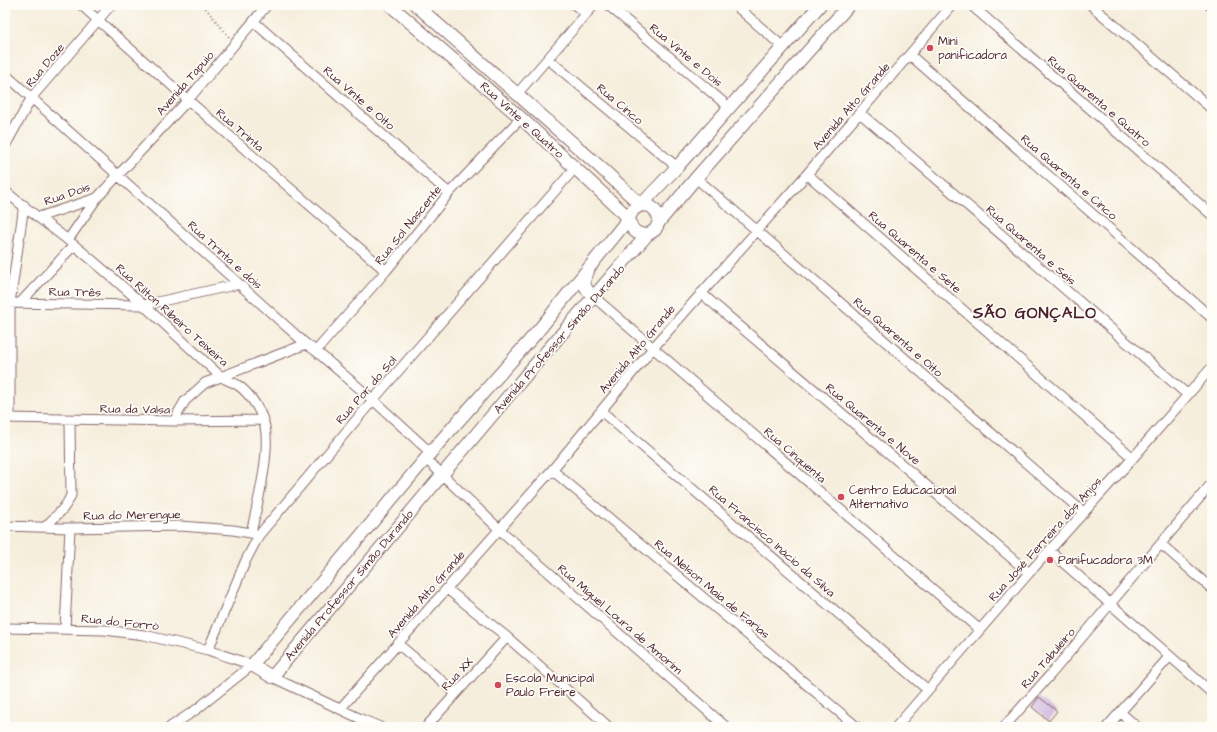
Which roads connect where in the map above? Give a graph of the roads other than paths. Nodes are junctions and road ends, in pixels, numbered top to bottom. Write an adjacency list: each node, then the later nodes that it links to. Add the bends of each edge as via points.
1 (81, 5): 18 (street, Rua Trinta)
2 (111, 5): 18 (street, Rua Doze)
3 (267, 5): 19 (street, Avenida Tapuio)
4 (390, 5): 30 (street, Rua Vinte e Quatro)
5 (416, 5): 24 (street, Rua Vinte e Quatro)
6 (575, 5): 17 (street)
7 (594, 5): 17 (street)
8 (608, 5): 27 (street, Rua Vinte e Dois)
9 (735, 5): 20 (street)
10 (820, 5): 20 (street, Avenida Professor Simão Durando)
11 (849, 5): 37 (street, Avenida Professor Simão Durando)
12 (952, 5): 21 (street, Avenida Alto Grande)
13 (971, 5): 44 (street, Rua Quarenta e Quatro)
14 (1091, 5): 28 (street)
15 (1209, 5): 16 (street)
16 (1212, 7)
17 (586, 14): 22 (street)
18 (98, 20): 25 (street, Rua Doze); 26 (street, Rua Trinta)
19 (254, 22): 26 (street, Avenida Tapuio); 39 (street, Rua Vinte e Oito)
20 (783, 47): 27 (street, Avenida Professor Simão Durando)
21 (910, 55): 29 (street, Avenida Alto Grande); 59 (street, Rua Quarenta e Cinco)
22 (548, 59): 24 (street); 33 (street, Rua Cinco)
23 (5, 74): 25 (street, Rua Trinta e dois)
24 (517, 94): 32 (street, Rua Vinte e Quatro)
25 (32, 98): 31 (street, Rua Doze); 36 (street, Rua Trinta e dois)
26 (188, 100): 36 (street, Avenida Tapuio); 52 (street, Rua Trinta)
27 (730, 108): 33 (street, Avenida Professor Simão Durando)
28 (1212, 109)
29 (860, 114): 35 (street, Avenida Alto Grande); 65 (street, Rua Quarenta e Seis)
30 (521, 118): 34 (street, Rua Vinte e Quatro); 39 (street, Rua Sol Nascente)
31 (5, 146)
32 (600, 167): 38 (street); 43 (street, Rua Vinte e Quatro)
33 (677, 167): 43 (street, Avenida Professor Simão Durando)
34 (575, 168): 38 (street, Rua Vinte e Quatro); 66 (street, Rua Por do Sol)
35 (807, 174): 48 (street, Avenida Alto Grande); 73 (street, Rua Quarenta e Sete)
36 (118, 175): 41 (street, Rua Dois); 53 (street, Rua Trinta e dois)
37 (696, 178): 47 (street, Avenida Professor Simão Durando); 48 (street, Rua Quarenta e Oito)
38 (588, 180): 46 (street, Rua Vinte e Quatro)
39 (449, 193): 52 (street, Rua Sol Nascente)
40 (6, 194): 42 (street, Rua Rilton Ribeiro Teixeira)
41 (97, 198): 45 (street, Rua Dois); 50 (street)
42 (24, 205): 45 (street, Rua Rilton Ribeiro Teixeira); 57 (street)
43 (641, 205): 46 (street, Avenida Professor Simão Durando, via 633,210); 47 (street, Rua Vinte e Quatro, via 654,209)
44 (1212, 215)
45 (39, 217): 50 (street, Rua Rilton Ribeiro Teixeira)
46 (629, 218): 49 (street, Rua Vinte e Quatro, via 634,231); 51 (street, Avenida Professor Simão Durando)
47 (659, 222): 49 (street, Avenida Professor Simão Durando, via 655,230)
48 (756, 231): 54 (street, Avenida Alto Grande); 77 (street, Rua Quarenta e Oito)
49 (647, 235): 55 (street, Avenida Professor Simão Durando)
50 (71, 243): 56 (street); 58 (street, Rua Rilton Ribeiro Teixeira)
51 (591, 266): 55 (street, via 585,286); 72 (street, Avenida Professor Simão Durando, via 538,332)
52 (386, 271): 62 (street, Rua Sol Nascente)
53 (240, 284): 58 (street, Rua Três); 60 (street, Rua Trinta e dois)
54 (701, 293): 61 (street, Avenida Alto Grande); 85 (street, Rua Quarenta e Nove)
55 (594, 297): 61 (street, Rua Cinquenta); 75 (street, Avenida Professor Simão Durando)
56 (20, 302): 57 (street, Rua Três); 58 (street, Rua Três)
57 (7, 303): 68 (street)
58 (144, 305): 64 (street, Rua Rilton Ribeiro Teixeira)
59 (1212, 318)
60 (306, 344): 62 (street, Rua Trinta e dois); 64 (street)
61 (653, 348): 67 (street, Avenida Alto Grande); 91 (street, Rua Cinquenta)
62 (316, 351): 66 (street, Rua Trinta e dois)
63 (1212, 367): 65 (street, Rua José Ferreira dos Anjos)
64 (220, 377): 70 (street, Rua Rilton Ribeiro Teixeira, via 237,385 248,395); 71 (street, via 198,388 181,407)
65 (1188, 396): 73 (street, Rua José Ferreira dos Anjos)
66 (373, 400): 72 (street, Rua Trinta e dois); 82 (street, Rua Por do Sol)
67 (601, 411): 74 (street, Avenida Alto Grande); 98 (street, Rua Francisco Inácio da Silva)
68 (7, 418): 69 (street, Rua da Valsa)
69 (70, 420): 71 (street, Rua da Valsa); 79 (street, via 71,495 68,504)
70 (264, 420): 71 (street, Rua da Valsa); 82 (street, Rua Rilton Ribeiro Teixeira, via 266,451)
71 (174, 421)
72 (428, 456): 75 (street, Rua Trinta e dois); 96 (street, Avenida Professor Simão Durando)
73 (1133, 458): 77 (street, Rua José Ferreira dos Anjos)
74 (552, 470): 81 (street, Avenida Alto Grande); 108 (street, Rua Nelson Maia de Farias)
75 (441, 475): 81 (street, Rua Miguel Loura de Amorim); 97 (street, Avenida Professor Simão Durando)
76 (1211, 486): 83 (street, Rua Tabuleiro)
77 (1084, 513): 84 (street, Rua José Ferreira dos Anjos)
78 (5, 526): 79 (street, Rua do Merengue)
79 (45, 527): 80 (street, Rua do Merengue)
80 (70, 528): 82 (street, Rua do Merengue, via 180,526); 90 (street)
81 (498, 530): 86 (street, Avenida Alto Grande); 107 (street, Rua Miguel Loura de Amorim)
82 (255, 534): 94 (street, Rua Por do Sol)
83 (1161, 544): 87 (street); 88 (street, Rua Tabuleiro)
84 (1050, 551): 85 (street, Rua José Ferreira dos Anjos); 88 (street)
85 (1029, 573): 91 (street, Rua José Ferreira dos Anjos)
86 (447, 589): 92 (street); 93 (street, Avenida Alto Grande)
87 (1212, 589)
88 (1110, 605): 95 (street); 110 (street, Rua Tabuleiro)
89 (5, 628): 90 (street, Rua do Forró)
90 (65, 629): 94 (street, Rua do Forró, via 144,634)
91 (980, 630): 98 (street, Rua José Ferreira dos Anjos)
92 (506, 637): 99 (street, Rua XX); 106 (street)
93 (398, 644): 99 (street); 101 (street, Avenida Alto Grande)
94 (208, 650): 96 (street, Rua do Forró)
95 (1170, 656): 100 (street); 102 (street)
96 (252, 665): 97 (street); 103 (street)
97 (272, 676): 101 (street)
98 (928, 690): 109 (street, Rua José Ferreira dos Anjos)
99 (456, 693): 105 (street, Rua XX)
100 (1212, 693)
101 (340, 709): 104 (street)
102 (1121, 713): 111 (street); 112 (street)
103 (170, 727)
104 (380, 727)
105 (426, 727)
106 (608, 727)
107 (726, 727)
108 (857, 727)
109 (896, 727)
110 (1004, 727)
111 (1108, 727)
112 (1137, 727)

